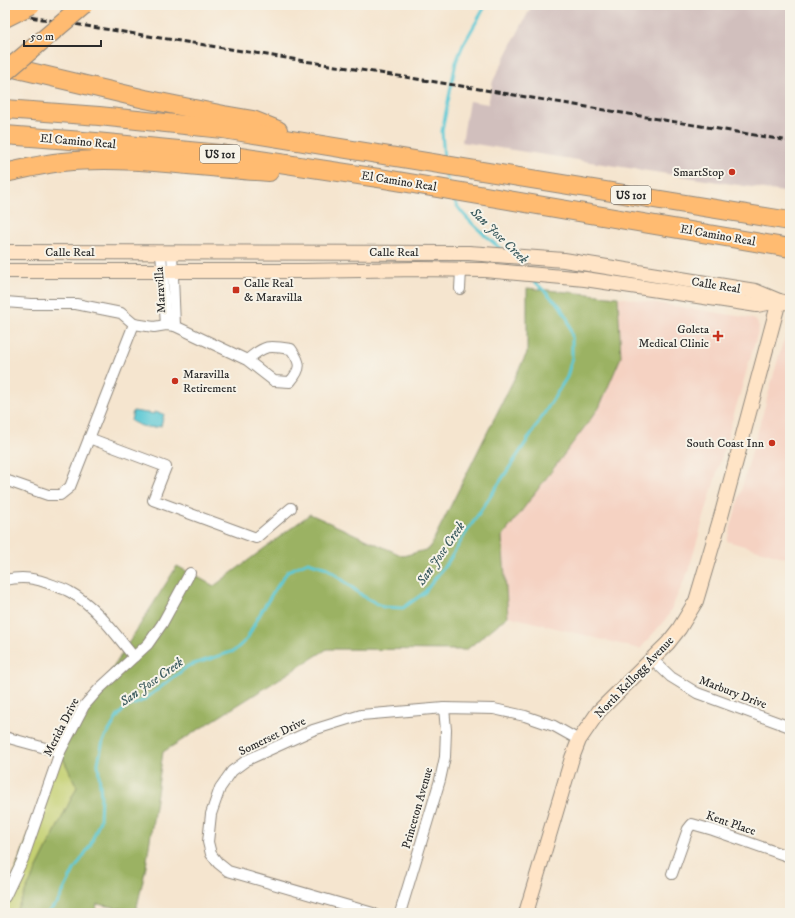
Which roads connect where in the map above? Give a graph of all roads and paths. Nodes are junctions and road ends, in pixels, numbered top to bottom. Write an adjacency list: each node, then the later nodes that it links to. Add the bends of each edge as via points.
1 (31, 5): 3 (highway, bridge)
2 (84, 5): 5 (highway, bridge)
3 (5, 18)
4 (5, 66): 8 (highway, via 145,99 253,120)
5 (5, 72)
6 (5, 109): 8 (highway, El Camino Real / US 101, via 224,128)
7 (5, 136): 10 (highway, El Camino Real / US 101, via 220,154)
8 (304, 141): 11 (highway, El Camino Real / US 101)
9 (5, 173): 10 (highway, via 61,162 127,160 248,171)
10 (385, 179): 12 (highway, El Camino Real / US 101)
11 (790, 221)
12 (790, 248)
13 (5, 252): 14 (main road, Calle Real)
14 (167, 252): 17 (street, Maravilla); 20 (main road, Calle Real, via 469,253 564,260 755,291)
15 (461, 270): 17 (main road, Calle Real); 18 (street); 20 (main road, Calle Real, via 585,279 757,306)
16 (5, 271): 17 (main road, Calle Real)
17 (168, 271): 22 (street, Maravilla)
18 (460, 289)
19 (5, 302): 21 (street, via 76,304 121,313)
20 (784, 302): 30 (main road, North Kellogg Avenue, via 699,592 679,629)
21 (134, 324): 22 (street); 24 (street)
22 (171, 326): 23 (street)
23 (247, 360): 23 (street, via 274,381 290,382 298,373 298,360 291,349 275,346 261,349)
24 (89, 438): 25 (street, via 70,487 60,495 48,494); 26 (street, via 166,467 153,500 256,538)
25 (5, 480)
26 (291, 508)
27 (190, 573): 29 (street, Merida Drive, via 162,624 148,644)
28 (5, 580): 29 (street, via 30,577 70,592 87,604 107,624)
29 (134, 657): 35 (street, Merida Drive, via 84,706)
30 (652, 659): 32 (street, Marbury Drive, via 671,677 697,693); 34 (main road, North Kellogg Avenue, via 599,711)
31 (444, 708): 34 (street, Somerset Drive, via 494,709 525,716 554,726); 39 (street, Somerset Drive, via 361,715 313,730 247,760 232,771 220,788 213,808 208,842 211,854 228,870); 40 (street, Princeton Avenue, via 446,730 440,780)
32 (790, 727)
33 (5, 737): 35 (street)
34 (579, 740): 41 (main road, North Kellogg Avenue)
35 (60, 752): 38 (street, Merida Drive, via 24,859)
36 (790, 857): 37 (street, Kent Place, via 692,824)
37 (672, 874)
38 (5, 897)
39 (373, 913)
40 (400, 913)
41 (526, 913)

